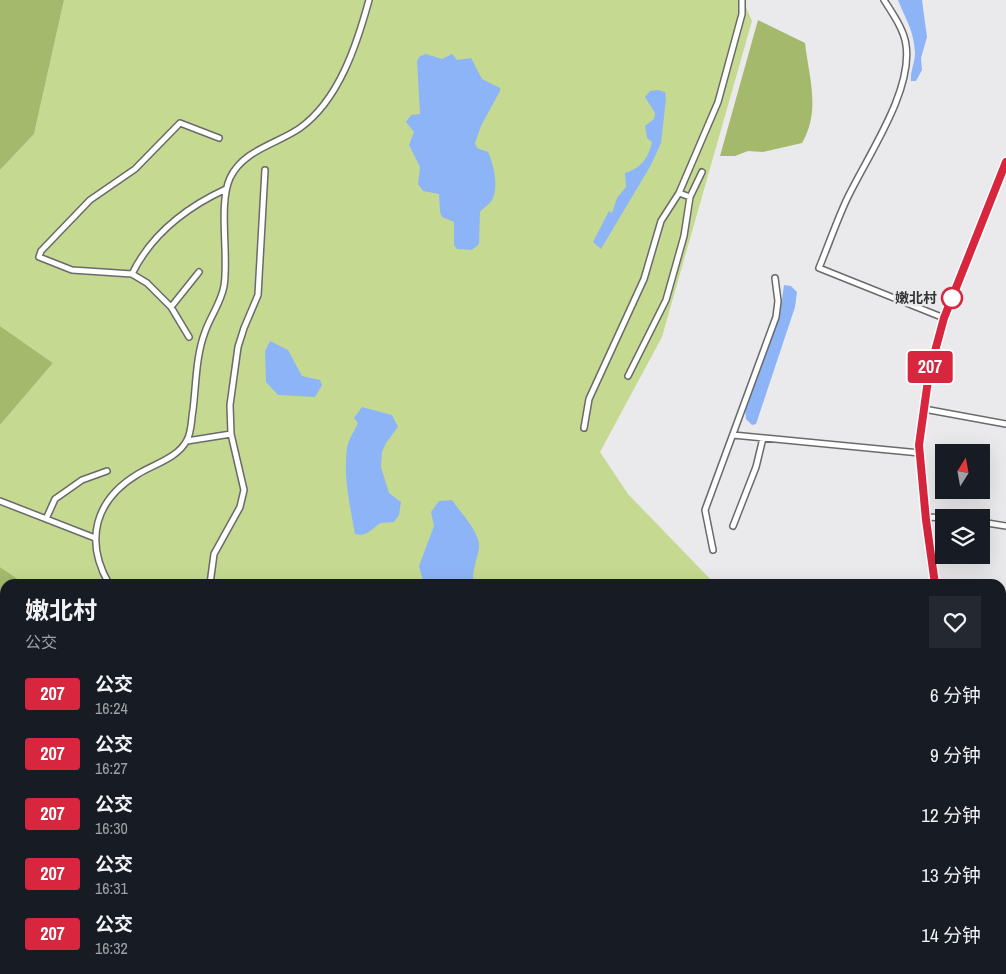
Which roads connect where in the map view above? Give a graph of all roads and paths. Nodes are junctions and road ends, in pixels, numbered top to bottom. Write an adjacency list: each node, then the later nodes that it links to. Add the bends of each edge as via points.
1 (369, 0): 8 (street, via 339,81 325,103 301,127 259,149 239,164)
2 (742, 0): 9 (street, via 742,14 718,102)
3 (884, 0): 15 (street, via 906,45 904,81 846,201 819,268)
4 (219, 138): 12 (street, via 180,123 135,169 90,200 40,257 72,270)
5 (1006, 162): 15 (street)
6 (265, 170): 21 (street, via 258,295 238,348 230,405)
7 (702, 172): 10 (street)
8 (226, 189): 12 (street, via 206,198 156,236); 24 (street, via 224,286 204,333)
9 (680, 193): 10 (street); 20 (street, via 661,221 644,279 589,399)
10 (690, 197): 17 (street, via 684,236 666,300)
11 (199, 272): 14 (street)
12 (132, 274): 14 (street, via 147,283)
13 (775, 278): 22 (street, via 776,317)
14 (171, 307): 16 (street)
15 (944, 318): 18 (street, via 929,373)
16 (189, 337)
17 (628, 376)
18 (924, 409): 19 (street); 25 (street)
19 (1006, 424)
20 (584, 428)
21 (231, 434): 24 (street); 37 (street, via 244,490 240,507 214,554)
22 (732, 436): 23 (street); 35 (street, via 705,510)
23 (763, 438): 25 (street); 32 (street, via 756,467)
24 (187, 441): 34 (street, via 173,455 138,474 110,498)
25 (920, 453): 28 (street)
26 (107, 471): 30 (street, via 82,480 55,499)
27 (0, 501): 30 (street)
28 (926, 517): 29 (street); 38 (street)
29 (935, 517)
30 (46, 520): 34 (street)
31 (990, 523): 33 (street)
32 (733, 526)
33 (1006, 526)
34 (95, 538): 36 (street, via 95,554)
35 (713, 550)
36 (107, 579)
37 (211, 579)
38 (935, 579)

